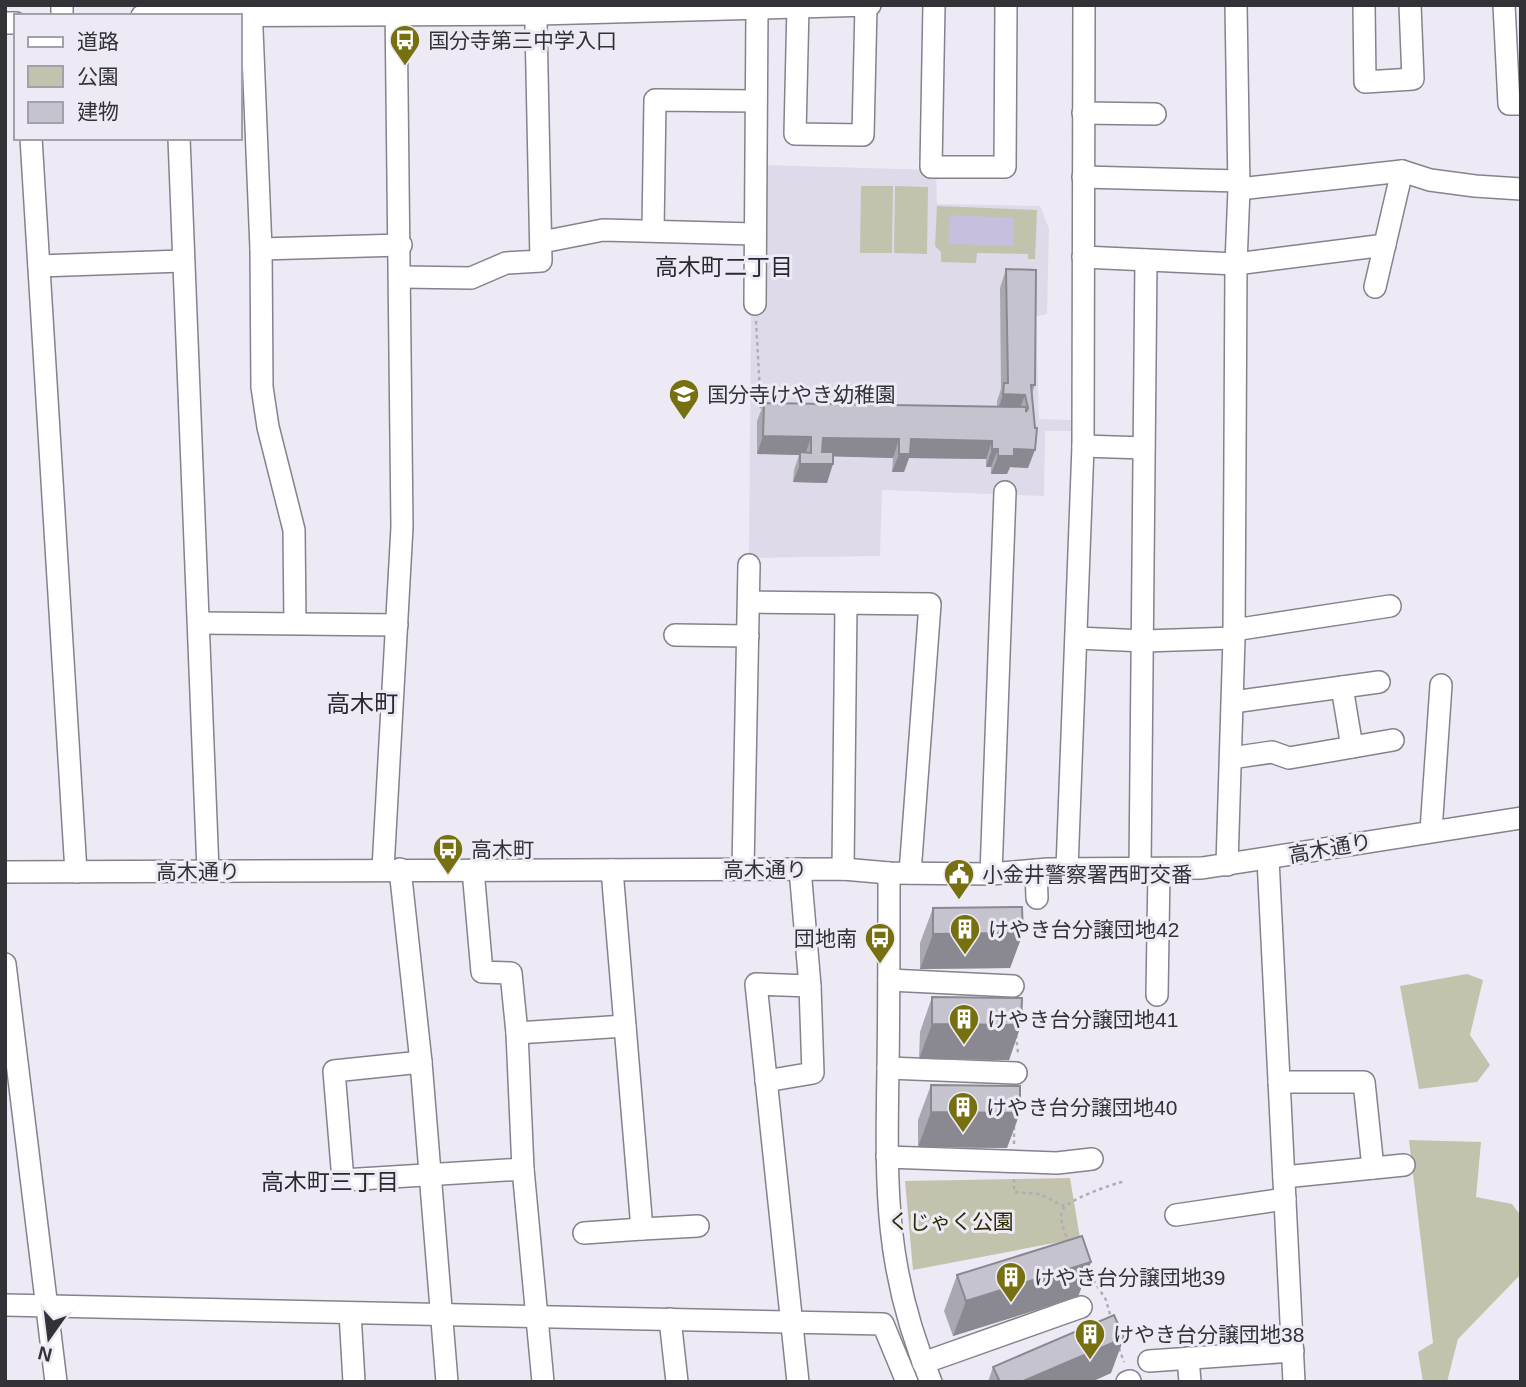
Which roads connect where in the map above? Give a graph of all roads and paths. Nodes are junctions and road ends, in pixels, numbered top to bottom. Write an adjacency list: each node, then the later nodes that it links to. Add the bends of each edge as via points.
1 (868, 5): 9 (street); 9 (street, via 863,135 795,134)
2 (934, 5): 3 (street, via 931,167 1005,167)
3 (1006, 5)
4 (1084, 5): 19 (street)
5 (1236, 5): 25 (street)
6 (1364, 5): 7 (street, via 1365,82 1413,79)
7 (1410, 5)
8 (1504, 5): 18 (street, via 1509,104)
9 (793, 6): 13 (street)
10 (648, 8): 11 (street); 15 (street)
11 (719, 8): 13 (street)
12 (251, 9): 14 (street); 16 (street); 32 (street)
13 (757, 9): 17 (street)
14 (396, 10): 15 (street); 30 (street)
15 (539, 10): 29 (street)
16 (175, 12)
17 (756, 101): 27 (street, via 655,100); 28 (street)
18 (1521, 104)
19 (1083, 113): 20 (street); 24 (street)
20 (1155, 114)
21 (31, 140): 37 (street)
22 (179, 140): 35 (street)
23 (1402, 171): 25 (street); 26 (street, via 1464,185); 31 (street)
24 (1083, 177): 25 (street); 33 (street)
25 (1239, 185): 36 (street)
26 (1521, 188)
27 (653, 230): 28 (street); 29 (street, via 603,230)
28 (754, 234): 40 (street)
29 (542, 242): 38 (street, via 541,261 506,263 471,278)
30 (401, 245): 32 (street); 38 (street)
31 (1385, 245): 36 (street); 39 (street)
32 (261, 249): 50 (street, via 262,387 294,530)
33 (1083, 257): 34 (street); 42 (street)
34 (1146, 260): 36 (street); 43 (street)
35 (182, 261): 37 (street); 49 (street)
36 (1236, 264): 52 (street)
37 (39, 267): 79 (street)
38 (401, 277): 51 (street, via 402,527)
39 (1376, 287)
40 (755, 304): 41 (path, via 761,410)
41 (775, 410)
42 (1083, 446): 43 (street); 55 (street)
43 (1144, 448): 56 (street)
44 (1005, 492): 81 (street)
45 (749, 565): 46 (street)
46 (749, 602): 47 (street); 54 (street)
47 (846, 604): 71 (street); 80 (street, via 930,604)
48 (1390, 606): 52 (street)
49 (199, 623): 50 (street); 77 (street)
50 (295, 623): 51 (street)
51 (397, 625): 68 (street)
52 (1234, 634): 56 (street); 60 (street)
53 (675, 635): 54 (street)
54 (748, 636): 69 (street)
55 (1077, 638): 56 (street); 72 (street)
56 (1145, 641): 76 (street)
57 (1379, 682): 59 (street)
58 (1441, 685): 65 (street)
59 (1342, 687): 60 (street); 62 (street)
60 (1233, 702): 63 (street)
61 (1393, 740): 62 (street)
62 (1352, 747): 63 (street, via 1289,758 1272,752)
63 (1231, 758): 67 (street)
64 (1521, 818): 65 (street, 高木通り)
65 (1432, 831): 66 (street, 高木通り)
66 (1269, 859): 67 (street, 高木通り); 95 (street)
67 (1227, 864): 76 (street, 高木通り)
68 (392, 869): 73 (street, 高木通り); 77 (street, 高木通り); 91 (street)
69 (743, 869): 70 (street, 高木通り); 74 (street, 高木通り)
70 (800, 869): 71 (street, 高木通り); 85 (street)
71 (843, 869): 80 (street, 高木通り)
72 (1067, 869): 75 (street, 高木通り); 76 (street, 高木通り)
73 (473, 870): 74 (street, 高木通り); 89 (street, via 482,972 511,973)
74 (612, 870): 88 (street)
75 (1036, 870): 81 (street, 高木通り); 82 (street)
76 (1150, 870): 87 (street)
77 (208, 871): 79 (street, 高木通り)
78 (5, 872): 79 (street, 高木通り)
79 (76, 872)
80 (900, 873): 81 (street, 高木通り); 84 (street)
81 (991, 874)
82 (1037, 898)
83 (5, 964): 90 (street)
84 (889, 980): 86 (street); 92 (street)
85 (810, 986): 94 (street, via 813,1073); 94 (street, via 756,984)
86 (1013, 986)
87 (1157, 995)
88 (625, 1026): 89 (street); 109 (street)
89 (517, 1033): 101 (street)
90 (11, 1057): 114 (street)
91 (421, 1062): 102 (street); 102 (street, via 334,1071 343,1180)
92 (888, 1068): 93 (street); 96 (street)
93 (1016, 1073)
94 (766, 1081): 121 (street)
95 (1279, 1082): 100 (street, via 1364,1082); 103 (street)
96 (887, 1157): 98 (street); 127 (street, via 895,1271)
97 (1092, 1159): 98 (street)
98 (1014, 1161): 106 (path, via 1014,1192 1039,1194)
99 (1404, 1165): 100 (street)
100 (1373, 1168): 103 (street)
101 (523, 1169): 102 (street); 118 (street)
102 (429, 1174): 117 (street)
103 (1284, 1177): 105 (street)
104 (1125, 1181): 106 (path, via 1104,1185)
105 (1285, 1199): 107 (street); 123 (street)
106 (1065, 1206): 111 (path, via 1062,1225)
107 (1176, 1215)
108 (698, 1226): 109 (street)
109 (642, 1229): 110 (street)
110 (584, 1233)
111 (1071, 1248)
112 (1079, 1259): 120 (path, via 1106,1300)
113 (5, 1305): 114 (street)
114 (47, 1306): 116 (street); 129 (street)
115 (1082, 1307): 127 (street)
116 (349, 1313): 117 (street); 130 (street)
117 (441, 1314): 118 (street); 131 (street)
118 (537, 1316): 119 (street); 132 (street)
119 (670, 1319): 121 (street); 133 (street)
120 (1112, 1321)
121 (794, 1322): 124 (street, via 883,1324); 134 (street)
122 (1116, 1339): 128 (path)
123 (1293, 1351): 125 (street); 137 (street)
124 (897, 1356): 127 (street); 135 (street)
125 (1188, 1358): 126 (street); 136 (street)
126 (1149, 1361)
127 (923, 1364)
128 (1128, 1381)
129 (56, 1382)
130 (354, 1382)
131 (447, 1382)
132 (543, 1382)
133 (677, 1382)
134 (798, 1382)
135 (907, 1382)
136 (1189, 1382)
137 (1294, 1382)

